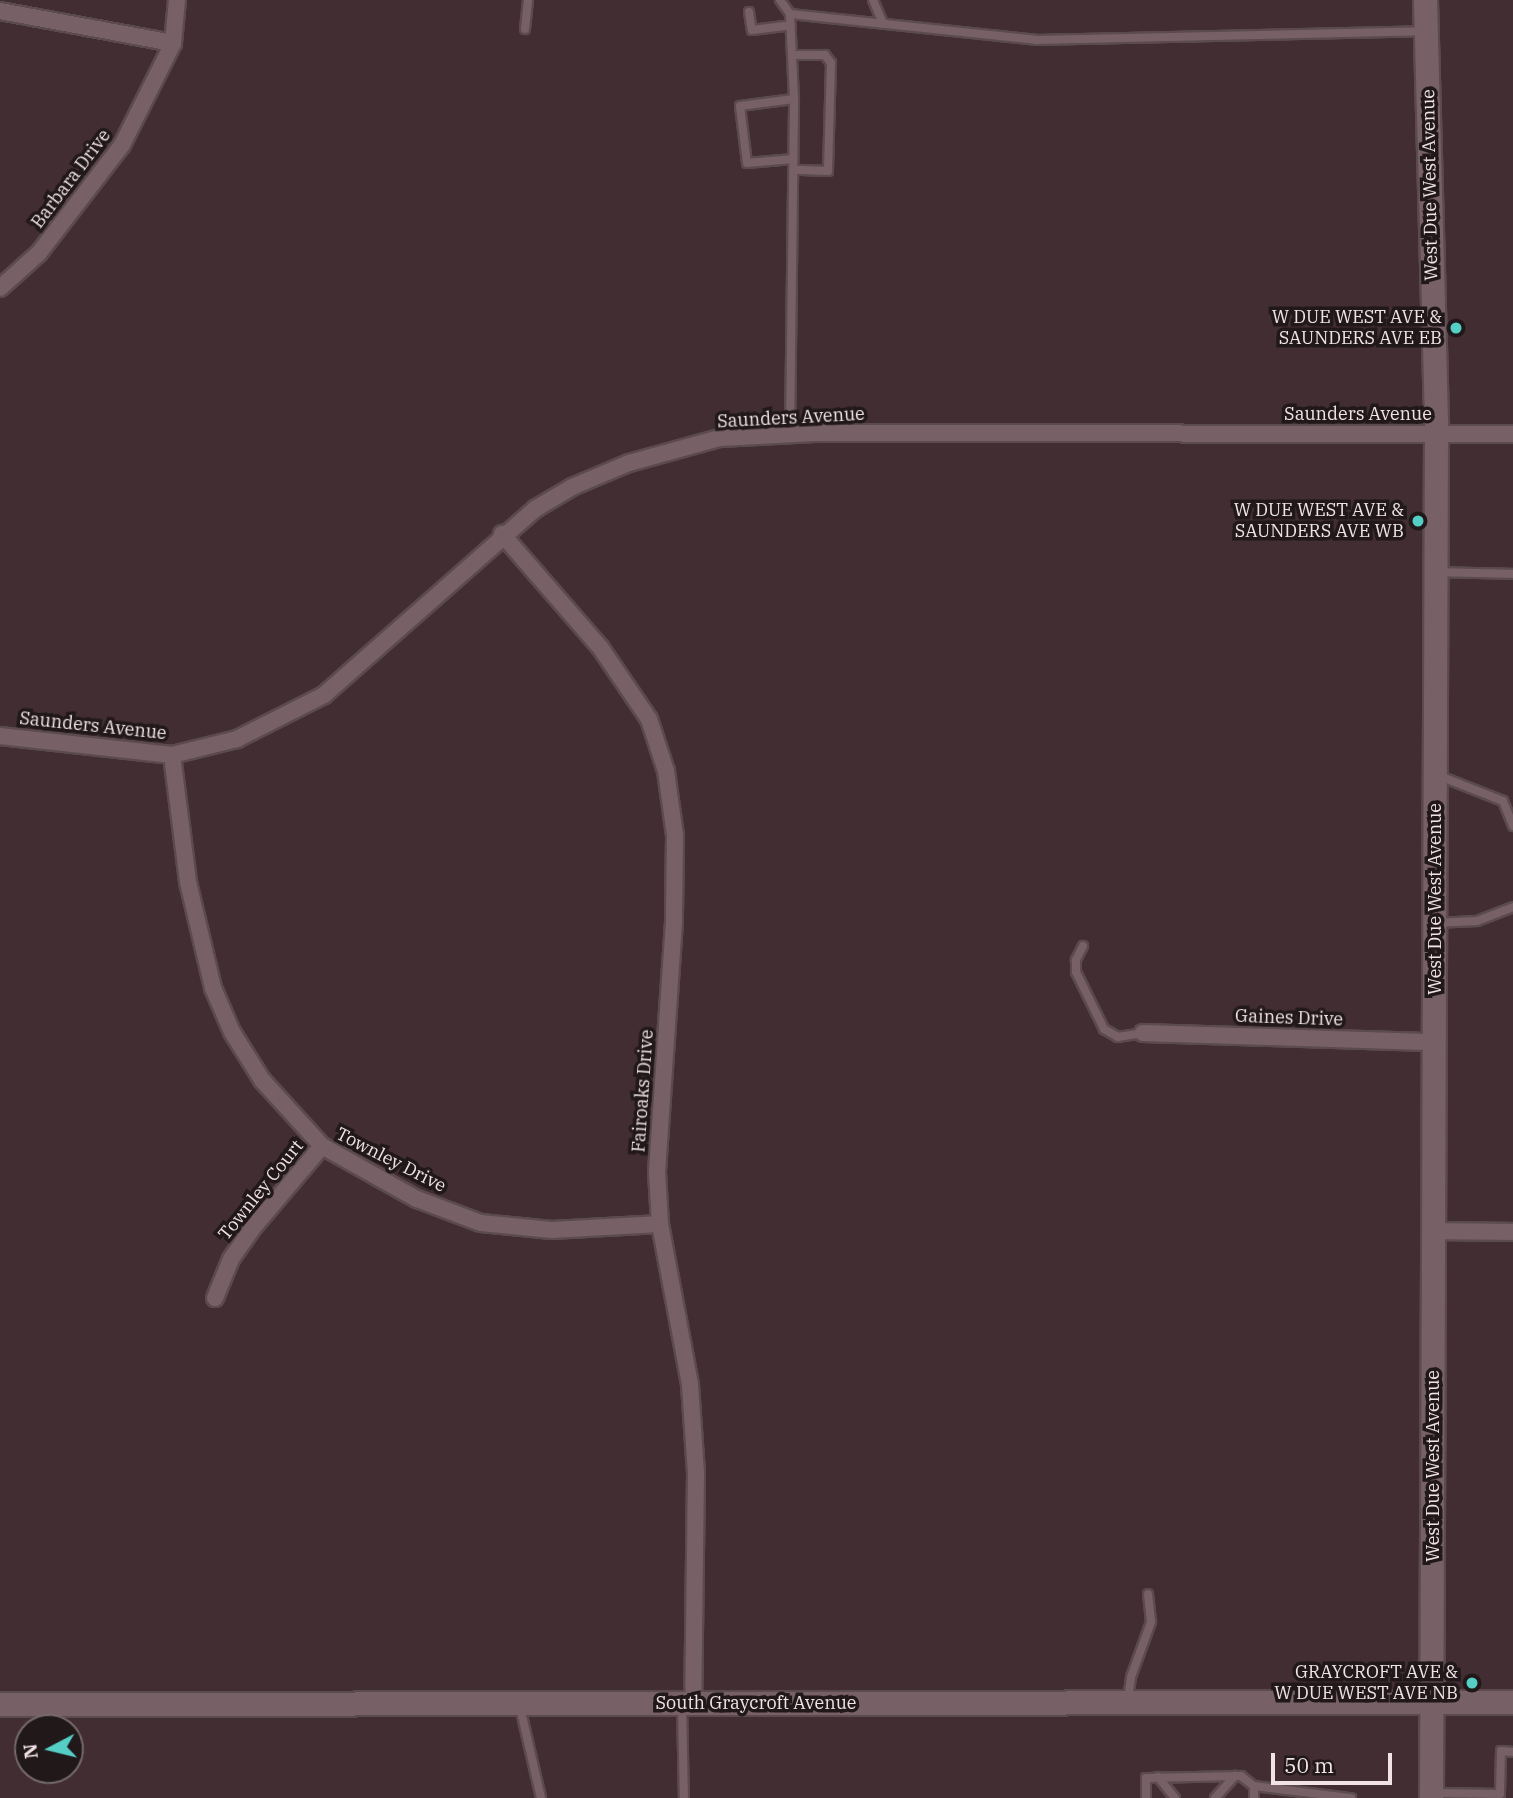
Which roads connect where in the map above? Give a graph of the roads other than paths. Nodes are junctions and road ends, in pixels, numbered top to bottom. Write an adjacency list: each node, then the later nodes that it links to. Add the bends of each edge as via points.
1 (177, 0): 13 (street, Barbara Drive)
2 (528, 0): 11 (lane)
3 (780, 0): 8 (lane)
4 (873, 0): 9 (lane)
5 (1425, 0): 12 (main road, West Due West Avenue)
6 (0, 11): 13 (street)
7 (749, 12): 10 (lane, via 752,30)
8 (790, 14): 9 (lane); 10 (lane)
9 (883, 24): 12 (lane, via 1036,40)
10 (791, 25): 14 (lane)
11 (525, 29)
12 (1426, 31): 19 (main road, West Due West Avenue)
13 (173, 43): 18 (street, Barbara Drive, via 122,145 39,253)
14 (793, 55): 15 (lane); 17 (lane, via 825,55 831,63 828,171)
15 (794, 99): 16 (lane); 16 (lane, via 740,106 747,163)
16 (793, 159): 17 (lane)
17 (794, 170): 20 (lane)
18 (0, 288)
19 (1436, 433): 20 (street, Saunders Avenue); 21 (street, Saunders Avenue); 23 (main road, West Due West Avenue)
20 (790, 434): 22 (street, Saunders Avenue, via 720,438 629,463 572,487)
21 (1513, 434)
22 (502, 534): 26 (street, Saunders Avenue, via 324,695 237,739); 35 (street, Fairoaks Drive, via 600,647 649,719 666,771 676,836 657,1172)
23 (1436, 572): 24 (lane); 27 (main road, West Due West Avenue)
24 (1513, 574)
25 (0, 736): 26 (street, Saunders Avenue)
26 (172, 755): 34 (street, Townley Drive, via 188,882 213,988 232,1032 262,1080)
27 (1435, 774): 28 (lane, via 1503,800); 30 (main road, West Due West Avenue)
28 (1513, 826)
29 (1513, 908): 30 (lane, via 1477,921)
30 (1435, 923): 33 (main road, West Due West Avenue)
31 (1083, 946): 32 (lane, via 1076,972 1104,1029 1118,1037)
32 (1143, 1033): 33 (street, Gaines Drive)
33 (1435, 1042): 36 (main road, West Due West Avenue)
34 (322, 1146): 35 (street, Townley Drive, via 417,1199 481,1223 552,1230); 38 (street, Townley Court, via 251,1230 231,1259)
35 (660, 1224): 43 (street, Fairoaks Drive, via 691,1397 696,1474)
36 (1434, 1231): 37 (street); 41 (main road, West Due West Avenue)
37 (1513, 1232)
38 (215, 1298)
39 (1148, 1594): 40 (lane, via 1151,1622 1131,1677)
40 (1128, 1702): 41 (main road, South Graycroft Avenue); 43 (main road, South Graycroft Avenue)
41 (1432, 1702): 42 (main road, South Graycroft Avenue); 50 (main road, West Due West Avenue)
42 (1513, 1702)
43 (687, 1703): 45 (main road, South Graycroft Avenue); 52 (lane)
44 (0, 1704): 45 (main road, South Graycroft Avenue)
45 (520, 1704): 51 (lane)
46 (1513, 1752): 50 (lane, via 1502,1751 1500,1794)
47 (1235, 1776): 48 (lane); 49 (lane); 55 (lane)
48 (1158, 1777): 53 (lane, via 1146,1778); 54 (lane)
49 (1254, 1786): 56 (lane); 57 (lane)
50 (1431, 1795)
51 (541, 1798)
52 (684, 1798)
53 (1146, 1798)
54 (1175, 1798)
55 (1215, 1798)
56 (1254, 1798)
57 (1351, 1798)

